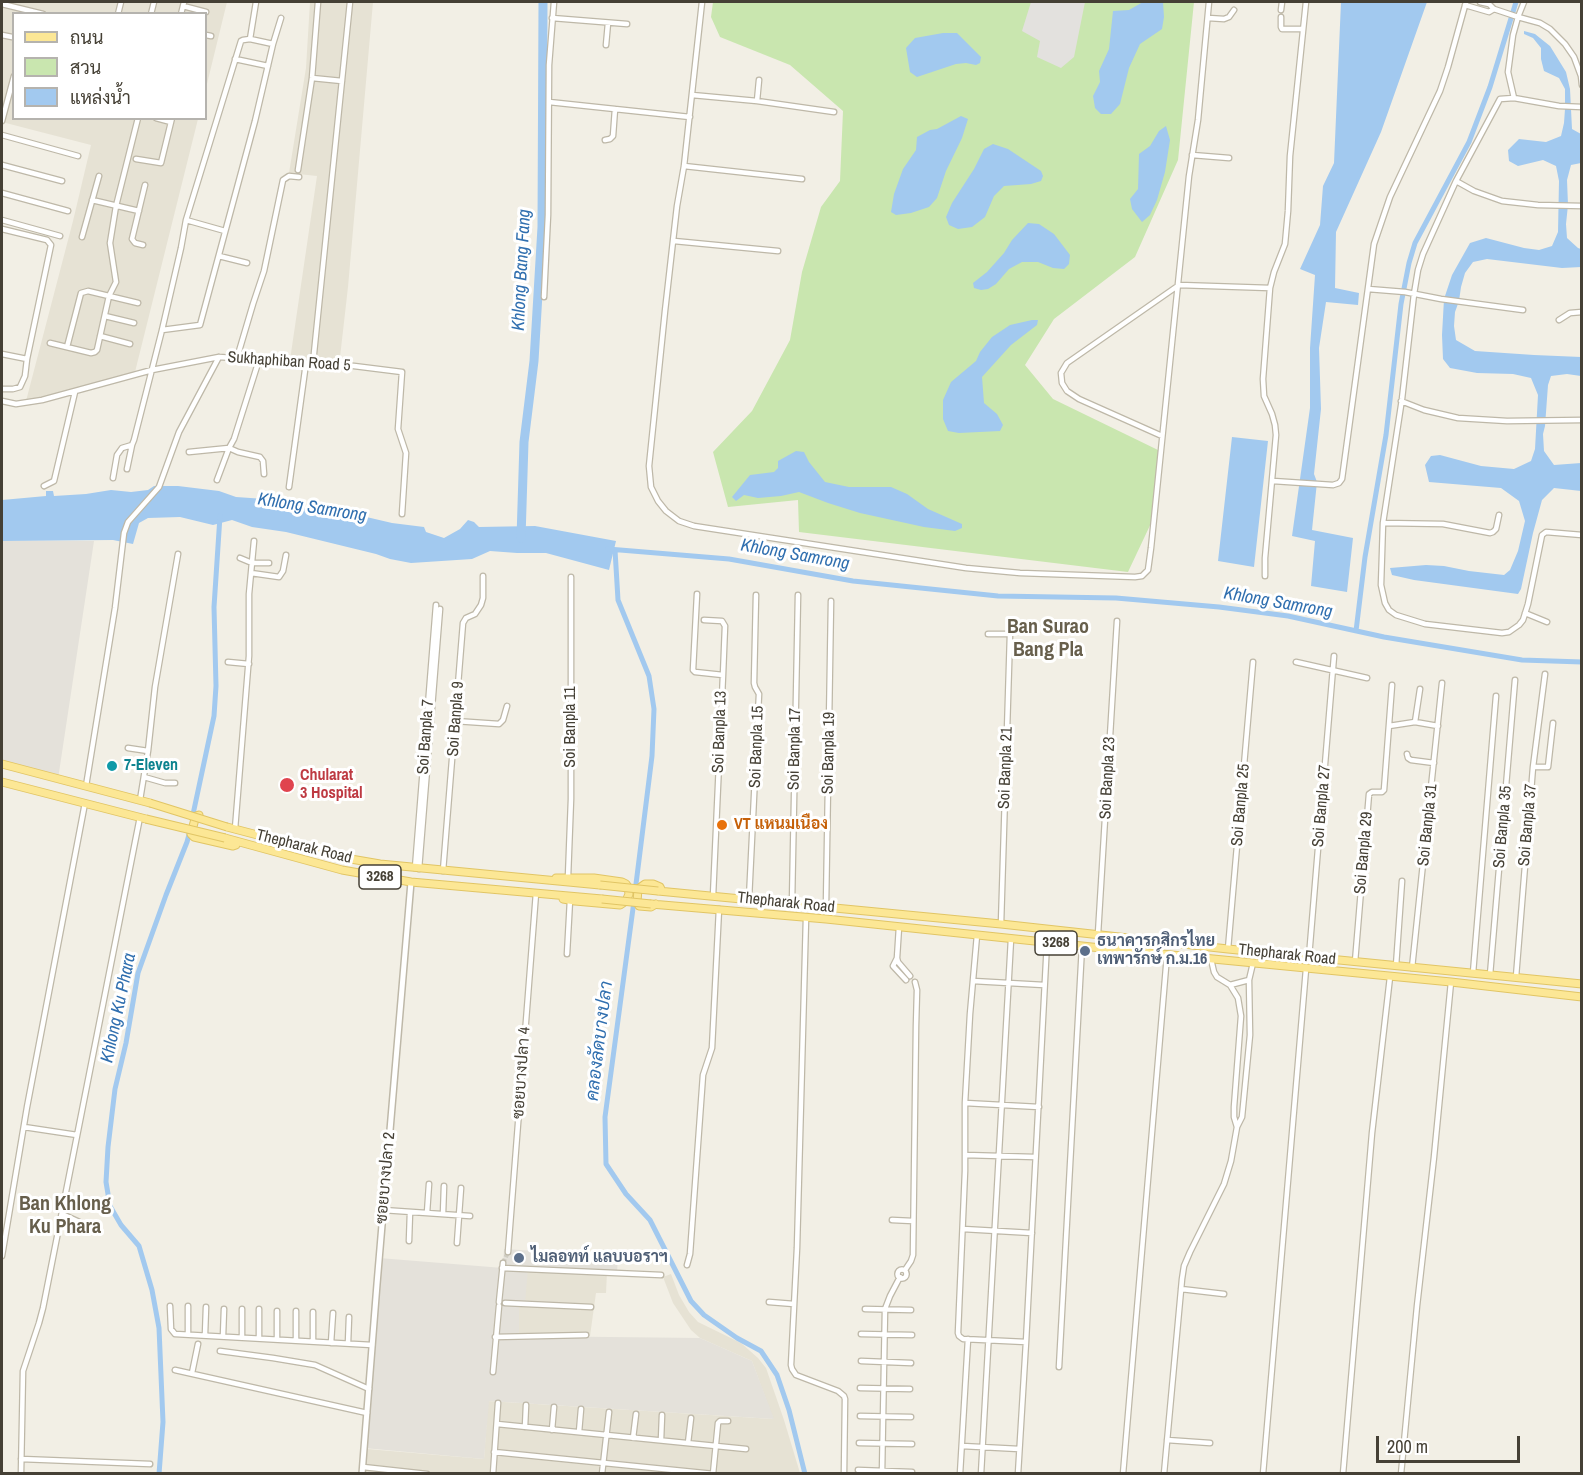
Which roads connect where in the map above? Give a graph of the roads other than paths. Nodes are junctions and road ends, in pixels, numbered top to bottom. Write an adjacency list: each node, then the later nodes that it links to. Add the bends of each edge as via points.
1 (26, 2): 15 (street)
2 (256, 2): 31 (street)
3 (318, 2): 36 (street)
4 (350, 2): 38 (street)
5 (554, 2): 24 (street)
6 (702, 2): 41 (street)
7 (1209, 2): 25 (street)
8 (1282, 2): 18 (street)
9 (1306, 2): 28 (street)
10 (1480, 2): 16 (street)
11 (1524, 2): 22 (street)
12 (1466, 3): 16 (street, via 1489,12); 86 (street, via 1440,91 1390,198 1372,254)
13 (2, 4): 15 (street)
14 (184, 4): 20 (street)
15 (24, 9): 19 (street)
16 (1494, 9): 22 (street)
17 (1234, 10): 25 (street, via 1224,19)
18 (1281, 10)
19 (35, 12)
20 (206, 12)
21 (1281, 17): 28 (street, via 1281,28)
22 (1516, 17): 40 (street, via 1540,23 1565,44 1574,57); 42 (street, via 1508,72)
23 (281, 18): 32 (street)
24 (552, 18): 26 (street); 44 (street)
25 (1208, 18): 54 (street)
26 (608, 23): 27 (street); 33 (street)
27 (627, 24)
28 (1302, 29): 85 (street, via 1285,244)
29 (2, 35): 30 (street)
30 (12, 37)
31 (250, 39): 32 (street); 34 (street, via 241,42)
32 (273, 44): 35 (street)
33 (606, 45)
34 (235, 59): 35 (street); 74 (street)
35 (268, 66): 76 (street)
36 (312, 78): 38 (street); 60 (street)
37 (759, 80): 43 (street)
38 (342, 81): 106 (street)
39 (12, 84): 51 (street)
40 (1581, 85)
41 (692, 95): 43 (street); 48 (street)
42 (1514, 98): 45 (street); 65 (street, via 1498,101)
43 (757, 101): 47 (street)
44 (549, 102): 46 (street); 89 (street)
45 (1581, 107)
46 (615, 110): 48 (street); 53 (street, via 612,136)
47 (834, 112)
48 (690, 117): 59 (street)
49 (138, 120): 69 (street)
50 (171, 120): 57 (street, via 161,163)
51 (2, 121)
52 (2, 135): 55 (street)
53 (605, 140)
54 (1192, 155): 56 (street); 84 (street)
55 (78, 156)
56 (1229, 158)
57 (136, 159)
58 (2, 165): 64 (street)
59 (684, 166): 63 (street); 79 (street)
60 (298, 170)
61 (99, 176): 68 (street)
62 (299, 177): 103 (street, via 283,180 264,271)
63 (802, 179)
64 (62, 181)
65 (1456, 181): 70 (street, via 1502,201); 87 (street, via 1423,254)
66 (145, 185): 72 (street)
67 (2, 193): 71 (street)
68 (92, 200): 69 (street); 78 (street)
69 (116, 206): 72 (street); 88 (street, via 110,243 116,282)
70 (1581, 206)
71 (68, 211)
72 (139, 211): 80 (street, via 132,239)
73 (2, 220): 77 (street)
74 (186, 220): 76 (street); 96 (street)
75 (2, 229): 104 (street, via 47,240 51,245)
76 (225, 231): 82 (street)
77 (60, 236)
78 (82, 237)
79 (674, 241): 81 (street); 113 (street, via 649,475 658,501 679,521 966,568 1142,576 1148,570)
80 (143, 245)
81 (778, 251)
82 (219, 256): 83 (street); 96 (street, via 200,325)
83 (247, 264)
84 (1179, 285): 85 (street); 113 (street); 113 (street, via 1067,363 1061,373 1067,391 1079,399)
85 (1270, 288): 121 (street, via 1263,379 1276,435)
86 (1368, 289): 87 (street); 121 (street, via 1342,479 1333,485)
87 (1414, 294): 91 (street); 111 (street)
88 (109, 296): 90 (street); 93 (street); 100 (street, via 81,293)
89 (543, 297)
90 (138, 303)
91 (1523, 310)
92 (1581, 312): 94 (street, via 1569,312)
93 (105, 316): 95 (street); 97 (street)
94 (1559, 320)
95 (134, 323)
96 (162, 330): 107 (street)
97 (100, 336): 99 (street); 100 (street, via 95,352)
98 (50, 343): 100 (street)
99 (130, 344)
100 (67, 347)
101 (2, 354): 104 (street)
102 (219, 357): 103 (street, Sukhaphiban Road 5); 107 (street, Sukhaphiban Road 5); 177 (street, via 179,432 159,487 128,522)
103 (237, 358): 105 (street, Sukhaphiban Road 5)
104 (27, 359): 108 (street, via 20,387)
105 (259, 360): 106 (street, Sukhaphiban Road 5); 115 (street)
106 (309, 363): 123 (street); 124 (street, Sukhaphiban Road 5, via 402,372 398,429 406,453)
107 (152, 370): 109 (street, Sukhaphiban Road 5); 114 (street)
108 (2, 389)
109 (75, 392): 110 (street, Sukhaphiban Road 5, via 23,404); 122 (street, via 54,481)
110 (2, 401)
111 (1401, 401): 112 (street, via 1458,418); 126 (street)
112 (1581, 420)
113 (1162, 436)
114 (132, 445): 117 (street); 119 (street, via 122,448 117,455)
115 (230, 448): 116 (street); 118 (street, via 260,457); 120 (street)
116 (189, 452)
117 (127, 469)
118 (264, 474)
119 (113, 478)
120 (217, 480)
121 (1273, 481): 136 (street)
122 (44, 486)
123 (289, 487)
124 (402, 514)
125 (1499, 515): 126 (street, via 1496,529 1490,533 1443,524)
126 (1383, 523): 143 (street, via 1381,585 1385,603 1396,615 1425,624 1503,633 1519,625)
127 (1581, 535): 143 (street, via 1542,535)
128 (254, 541): 132 (street)
129 (178, 554): 169 (street)
130 (286, 555): 134 (street, via 279,577)
131 (240, 558): 132 (street)
132 (252, 563): 133 (street); 134 (street)
133 (269, 563)
134 (251, 573): 152 (street)
135 (483, 576): 163 (street, Soi Banpla 9, via 481,605 463,623)
136 (1265, 576)
137 (571, 577): 185 (street, Soi Banpla 11)
138 (696, 594): 155 (street, Soi Banpla 13, via 693,670)
139 (756, 595): 192 (street, Soi Banpla 15, via 754,683 759,694)
140 (798, 595): 194 (street, Soi Banpla 17)
141 (831, 601): 196 (street, Soi Banpla 19)
142 (438, 607): 183 (street, Soi Banpla 7)
143 (1525, 613): 146 (street)
144 (704, 620): 155 (street, via 722,621 725,626)
145 (1117, 621): 201 (street, Soi Banpla 23)
146 (1547, 622)
147 (988, 634): 199 (street, Soi Banpla 21, via 1010,634)
148 (1334, 656): 153 (street, Soi Banpla 27)
149 (228, 662): 152 (street)
150 (1253, 662): 206 (street, Soi Banpla 25)
151 (1296, 662): 153 (street)
152 (249, 664): 181 (street)
153 (1333, 669): 156 (street); 209 (street, Soi Banpla 27)
154 (1545, 674): 173 (street, Soi Banpla 37)
155 (723, 675): 191 (street, Soi Banpla 13)
156 (1367, 678)
157 (1515, 680): 219 (street, Soi Banpla 35)
158 (1442, 683): 167 (street, Soi Banpla 31)
159 (1392, 685): 166 (street, Soi Banpla 29)
160 (1420, 689): 164 (street)
161 (1496, 696): 218 (street)
162 (507, 706): 163 (street, via 499,724)
163 (455, 721): 184 (street, Soi Banpla 9)
164 (1415, 722): 166 (street); 167 (street)
165 (1553, 723): 173 (street, via 1548,767)
166 (1389, 726): 212 (street, Soi Banpla 29, via 1384,790 1369,794)
167 (1438, 726): 171 (street, Soi Banpla 31)
168 (128, 748): 169 (street)
169 (148, 751): 174 (street)
170 (1407, 754): 171 (street, via 1411,760)
171 (1434, 763): 215 (street, Soi Banpla 31)
172 (2, 764): 177 (main road, Thepharak Road / 3268)
173 (1533, 767): 222 (street, Soi Banpla 37)
174 (144, 777): 176 (street); 178 (street)
175 (2, 782): 179 (main road, Thepharak Road / 3268)
176 (175, 783)
177 (86, 786): 178 (main road, Thepharak Road / 3268)
178 (140, 800): 181 (main road, Thepharak Road / 3268, bridge)
179 (85, 803): 180 (main road, Thepharak Road / 3268); 238 (street)
180 (143, 818): 182 (main road, Thepharak Road / 3268, bridge); 239 (street)
181 (231, 828): 182 (main road, via 197,815 191,834 233,846); 183 (main road, Thepharak Road / 3268, via 345,858)
182 (237, 842): 188 (main road, Thepharak Road / 3268, via 342,870)
183 (417, 869): 184 (main road, Thepharak Road / 3268)
184 (443, 871): 186 (main road, Thepharak Road / 3268)
185 (568, 877): 186 (main road); 193 (main road, via 622,882 628,890 628,898 620,905)
186 (535, 879): 189 (main road, Thepharak Road / 3268, bridge)
187 (1402, 881): 214 (street)
188 (411, 882): 190 (main road, Thepharak Road / 3268); 246 (street, ซอยบางปลา 2)
189 (660, 891): 191 (main road, Thepharak Road / 3268); 195 (main road, via 660,887 645,884 638,889 639,906)
190 (538, 893): 193 (main road); 195 (main road, Thepharak Road / 3268, bridge); 261 (street, ซอยบางปลา 4)
191 (713, 896): 192 (main road, Thepharak Road / 3268)
192 (749, 899): 194 (main road, Thepharak Road / 3268)
193 (570, 900): 207 (street)
194 (792, 903): 196 (main road, Thepharak Road / 3268)
195 (653, 904): 197 (main road, Thepharak Road / 3268)
196 (826, 906): 199 (main road, Thepharak Road / 3268)
197 (719, 909): 198 (main road, Thepharak Road / 3268); 263 (street, via 712,1052 703,1075)
198 (806, 918): 200 (main road, Thepharak Road / 3268); 269 (street)
199 (1001, 924): 201 (main road, Thepharak Road / 3268)
200 (899, 927): 202 (main road, Thepharak Road / 3268); 220 (street, via 893,966)
201 (1098, 934): 206 (main road, Thepharak Road / 3268)
202 (977, 935): 203 (main road, Thepharak Road / 3268); 223 (street)
203 (1011, 939): 204 (main road, Thepharak Road / 3268); 225 (street)
204 (1047, 942): 205 (main road, Thepharak Road / 3268); 229 (street)
205 (1082, 946): 208 (main road, Thepharak Road / 3268); 309 (street)
206 (1228, 950): 209 (main road, Thepharak Road / 3268)
207 (567, 954)
208 (1167, 955): 210 (main road, Thepharak Road / 3268); 366 (street)
209 (1309, 957): 211 (main road, Thepharak Road / 3268)
210 (1211, 959): 213 (main road, Thepharak Road / 3268); 230 (street, via 1217,977)
211 (1333, 960): 212 (main road, Thepharak Road / 3268); 217 (main road)
212 (1355, 962): 214 (main road, Thepharak Road / 3268)
213 (1254, 963): 216 (main road, Thepharak Road / 3268); 224 (street)
214 (1396, 966): 215 (main road, Thepharak Road / 3268)
215 (1413, 968): 218 (main road, Thepharak Road / 3268)
216 (1306, 969): 217 (main road, Thepharak Road / 3268); 368 (street)
217 (1332, 971): 221 (main road, Thepharak Road / 3268)
218 (1473, 973): 219 (main road, Thepharak Road / 3268)
219 (1490, 975): 222 (main road, Thepharak Road / 3268)
220 (906, 976)
221 (1390, 977): 226 (main road, Thepharak Road / 3268); 369 (street)
222 (1516, 977): 228 (main road, Thepharak Road / 3268)
223 (974, 981): 225 (street); 234 (street)
224 (1249, 981): 230 (street); 231 (street)
225 (1009, 982): 229 (street); 235 (street)
226 (1451, 982): 232 (main road, Thepharak Road / 3268); 370 (street)
227 (913, 983): 254 (street)
228 (1581, 984)
229 (1044, 985): 236 (street)
230 (1230, 985): 233 (street)
231 (1248, 995): 233 (street); 237 (street, via 1250,1035 1242,1117)
232 (1581, 997)
233 (1238, 998): 237 (street, via 1241,1027)
234 (965, 1103): 235 (street); 240 (street)
235 (1002, 1105): 236 (street); 241 (street)
236 (1039, 1107): 242 (street)
237 (1236, 1126): 265 (street, via 1224,1184 1184,1266)
238 (24, 1127): 239 (street); 262 (street)
239 (77, 1135): 250 (street)
240 (965, 1155): 241 (street); 256 (street)
241 (1000, 1156): 242 (street); 257 (street)
242 (1035, 1158): 258 (street)
243 (429, 1184): 248 (street)
244 (444, 1186): 249 (street)
245 (460, 1188): 251 (street)
246 (383, 1210): 247 (street); 304 (street, ซอยบางปลา 2)
247 (410, 1212): 248 (street); 259 (street)
248 (427, 1213): 249 (street)
249 (442, 1214): 251 (street)
250 (62, 1215): 255 (street); 349 (street, via 39,1323 23,1371)
251 (458, 1215): 252 (street); 260 (street)
252 (470, 1216)
253 (892, 1220): 254 (street)
254 (913, 1221): 278 (street, via 913,1255 906,1276 900,1277)
255 (88, 1226)
256 (963, 1229): 257 (street); 295 (street, via 958,1333)
257 (995, 1231): 258 (street); 297 (street)
258 (1032, 1233): 301 (street)
259 (409, 1241)
260 (457, 1243)
261 (508, 1252)
262 (2, 1256)
263 (687, 1265)
264 (661, 1275): 268 (street, via 503,1265)
265 (1181, 1289): 266 (street); 337 (street)
266 (1224, 1294)
267 (769, 1302): 269 (street)
268 (501, 1304): 273 (street); 293 (street)
269 (794, 1304): 362 (street, via 792,1369 796,1375 838,1391 845,1399)
270 (170, 1306): 285 (street, via 173,1332)
271 (188, 1306): 285 (street)
272 (206, 1307): 287 (street)
273 (591, 1307)
274 (224, 1309): 291 (street)
275 (242, 1309): 292 (street)
276 (260, 1309): 294 (street)
277 (865, 1309): 278 (street)
278 (885, 1310): 279 (street); 289 (street)
279 (911, 1310)
280 (278, 1311): 296 (street)
281 (296, 1311): 298 (street)
282 (313, 1312): 299 (street)
283 (333, 1313): 300 (street)
284 (350, 1317): 302 (street)
285 (188, 1334): 287 (street)
286 (861, 1334): 289 (street)
287 (205, 1335): 291 (street)
288 (586, 1335): 293 (street)
289 (885, 1335): 290 (street); 307 (street)
290 (912, 1335)
291 (224, 1336): 292 (street)
292 (242, 1337): 294 (street)
293 (495, 1337): 311 (street)
294 (259, 1338): 296 (street)
295 (968, 1339): 297 (street); 344 (street)
296 (277, 1340): 298 (street)
297 (988, 1340): 301 (street); 345 (street)
298 (296, 1341): 299 (street)
299 (312, 1341): 300 (street)
300 (331, 1342): 302 (street)
301 (1026, 1342): 347 (street)
302 (348, 1343): 304 (street)
303 (198, 1344): 312 (street)
304 (372, 1345): 314 (street, ซอยบางปลา 2)
305 (220, 1351): 314 (street, via 315,1365)
306 (861, 1361): 307 (street)
307 (884, 1362): 308 (street); 315 (street)
308 (911, 1363)
309 (1059, 1367)
310 (175, 1370): 312 (street)
311 (493, 1372)
312 (192, 1373): 322 (street)
313 (860, 1388): 315 (street)
314 (369, 1389): 322 (street, ซอยบางปลา 2)
315 (884, 1389): 316 (street); 326 (street)
316 (910, 1389)
317 (498, 1403): 330 (street)
318 (526, 1405): 331 (street)
319 (554, 1407): 332 (street)
320 (581, 1409): 333 (street)
321 (609, 1412): 334 (street)
322 (367, 1413): 354 (street, ซอยบางปลา 2)
323 (636, 1414): 335 (street)
324 (662, 1415): 336 (street)
325 (860, 1416): 326 (street)
326 (883, 1417): 327 (street); 341 (street)
327 (911, 1417)
328 (691, 1418): 338 (street)
329 (728, 1421): 343 (street, via 718,1423)
330 (497, 1424): 331 (street); 348 (street)
331 (525, 1427): 332 (street)
332 (552, 1430): 333 (street)
333 (579, 1432): 334 (street)
334 (606, 1435): 335 (street); 350 (street)
335 (633, 1438): 336 (street)
336 (661, 1440): 338 (street)
337 (1167, 1440): 340 (street); 367 (street)
338 (688, 1443): 343 (street)
339 (859, 1443): 341 (street)
340 (1210, 1443)
341 (882, 1444): 342 (street); 355 (street)
342 (912, 1444)
343 (715, 1446): 346 (street); 361 (street)
344 (962, 1446): 345 (street); 363 (street)
345 (982, 1448): 347 (street); 364 (street)
346 (746, 1449)
347 (1019, 1449): 365 (street)
348 (494, 1452): 350 (street); 359 (street)
349 (21, 1459): 351 (street); 357 (street)
350 (603, 1462): 360 (street); 361 (street)
351 (150, 1464)
352 (858, 1470): 355 (street)
353 (379, 1471): 354 (street); 358 (street)
354 (363, 1472)
355 (882, 1472): 356 (street)
356 (912, 1472)
357 (21, 1473)
358 (427, 1473)
359 (493, 1473)
360 (602, 1473)
361 (713, 1473)
362 (843, 1473)
363 (960, 1473)
364 (981, 1473)
365 (1018, 1473)
366 (1123, 1473)
367 (1164, 1473)
368 (1263, 1473)
369 (1342, 1473)
370 (1401, 1473)

